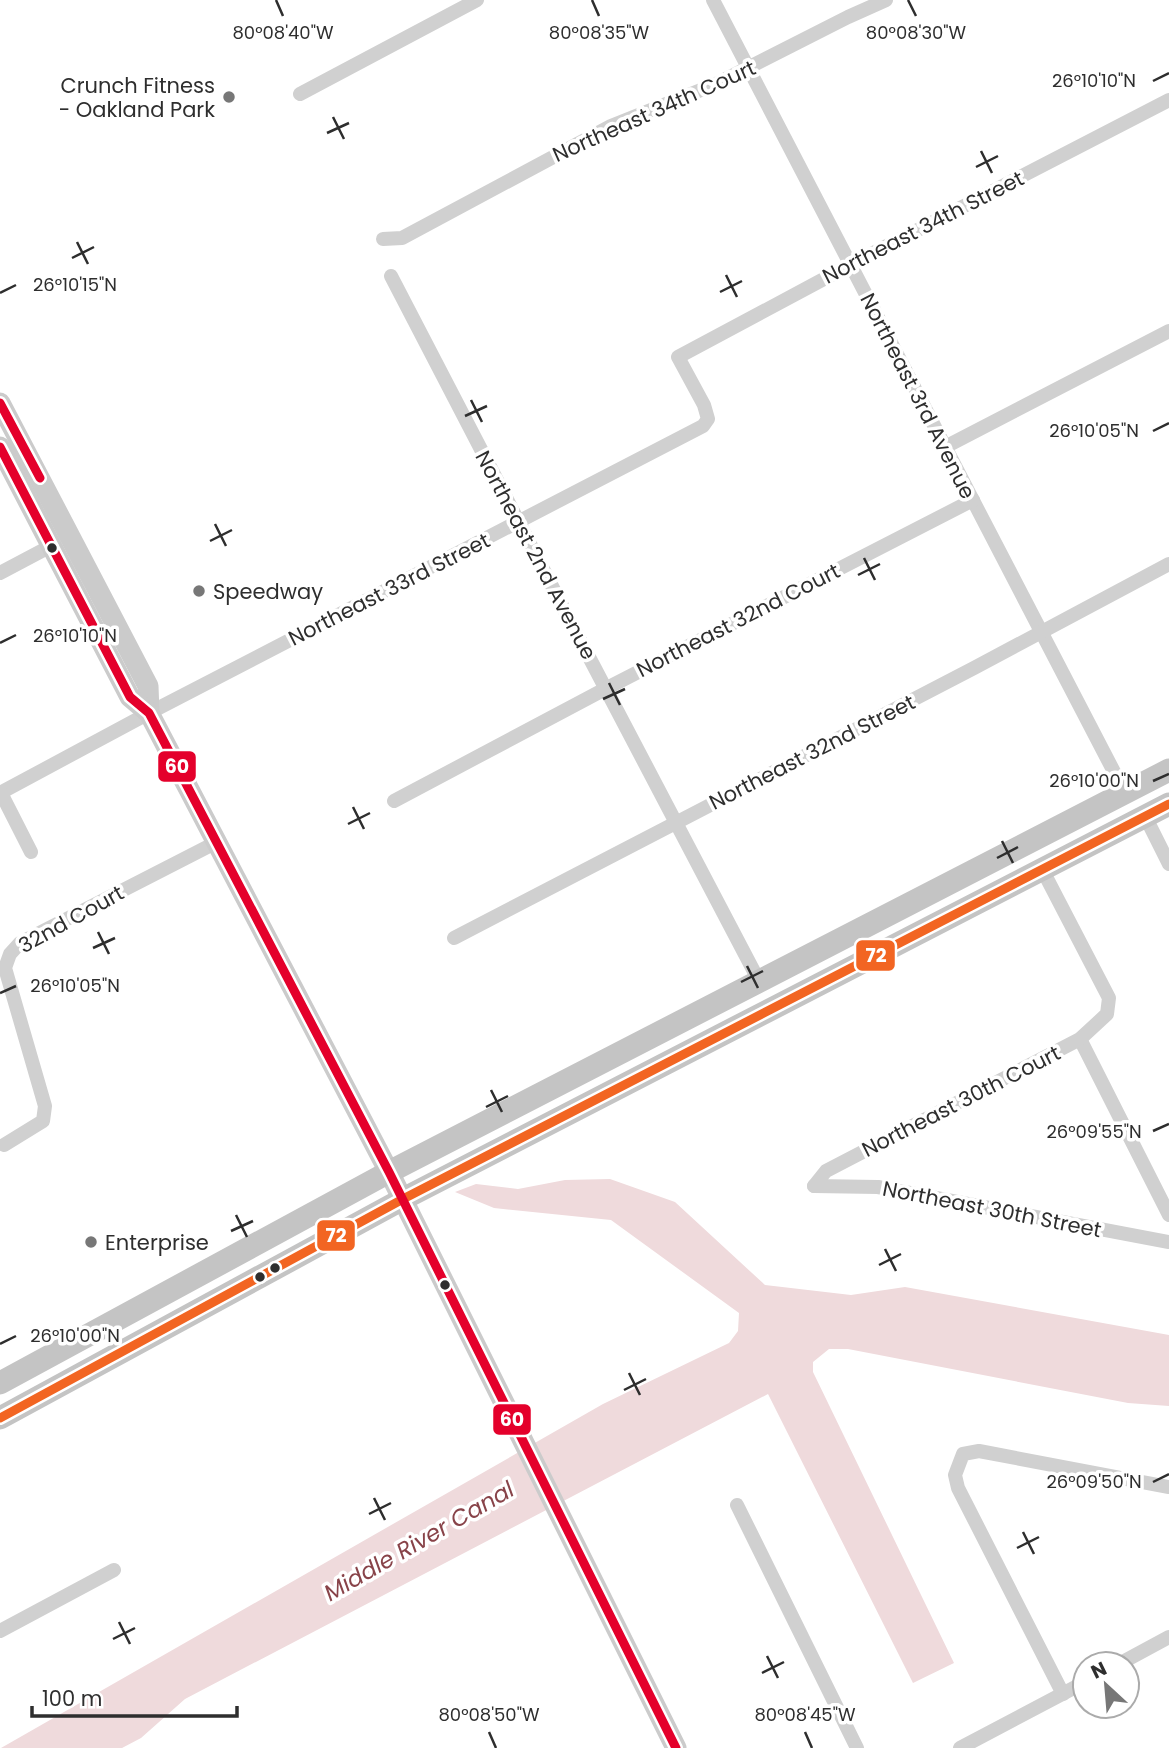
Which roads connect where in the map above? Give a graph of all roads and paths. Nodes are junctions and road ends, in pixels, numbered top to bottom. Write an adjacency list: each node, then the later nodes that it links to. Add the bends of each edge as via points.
1 (477, 0): 5 (street)
2 (713, 0): 4 (street, Northeast 3rd Avenue)
3 (886, 0): 4 (street, Northeast 34th Court)
4 (748, 69): 7 (street, Northeast 34th Court, via 611,126 402,238); 8 (street, Northeast 3rd Avenue)
5 (300, 94)
6 (1169, 100): 8 (street, Northeast 34th Street)
7 (383, 239)
8 (850, 265): 12 (street, Northeast 34th Street, via 678,357 704,405 708,419); 14 (street, Northeast 3rd Avenue)
9 (391, 276): 16 (street, Northeast 2nd Avenue)
10 (1169, 331): 14 (street)
11 (0, 403): 22 (main road, via 148,686)
12 (703, 426): 16 (street, Northeast 33rd Street)
13 (0, 447): 17 (main road)
14 (945, 447): 15 (street, Northeast 3rd Avenue)
15 (972, 500): 20 (street, Northeast 3rd Avenue); 21 (street, Northeast 32nd Court)
16 (517, 523): 21 (street, Northeast 2nd Avenue); 22 (street, Northeast 33rd Street)
17 (51, 546): 19 (street); 22 (main road, via 130,697)
18 (1169, 564): 20 (street, Northeast 32nd Street)
19 (0, 573)
20 (1041, 633): 25 (street, Northeast 3rd Avenue); 29 (street, Northeast 32nd Street)
21 (607, 688): 26 (street, Northeast 32nd Court); 29 (street, Northeast 2nd Avenue)
22 (149, 713): 24 (street, Northeast 33rd Street); 31 (main road)
23 (1169, 770): 25 (main road)
24 (1, 793): 32 (street)
25 (1125, 793): 30 (main road, via 1122,814); 35 (main road)
26 (394, 801)
27 (1169, 804): 28 (main road)
28 (1145, 816): 30 (main road); 33 (street)
29 (676, 823): 36 (street, Northeast 32nd Street); 38 (street, Northeast 2nd Avenue)
30 (1102, 838): 34 (main road)
31 (216, 842): 41 (street, 32nd Court, via 20,943 10,954 5,968 45,1106 43,1121); 42 (main road)
32 (31, 852)
33 (1169, 864)
34 (1042, 869): 37 (main road); 40 (street, Northeast 30th Court, via 1109,998 1107,1013)
35 (869, 924): 37 (main road, via 853,956); 38 (main road)
36 (454, 938)
37 (856, 967): 39 (main road)
38 (759, 981): 39 (main road, via 757,1004); 42 (main road)
39 (730, 1032): 44 (main road)
40 (1080, 1039): 43 (street, Northeast 30th Court, via 826,1171); 45 (street)
41 (4, 1144)
42 (389, 1172): 44 (main road); 47 (main road)
43 (814, 1186): 46 (street, Northeast 30th Street, via 878,1187)
44 (403, 1199): 50 (main road); 59 (main road)
45 (1169, 1216)
46 (1169, 1242)
47 (43, 1359): 48 (main road); 49 (main road, via 41,1382)
48 (0, 1383)
49 (0, 1406)
50 (0, 1418)
51 (1169, 1487): 58 (street, via 979,1451 963,1454 955,1475 958,1488)
52 (737, 1505): 60 (street)
53 (114, 1570): 54 (street)
54 (0, 1631)
55 (1169, 1637): 56 (street)
56 (1141, 1652)
57 (1071, 1689): 58 (street)
58 (1063, 1693): 61 (street)
59 (676, 1748)
60 (857, 1748)
61 (960, 1748)

